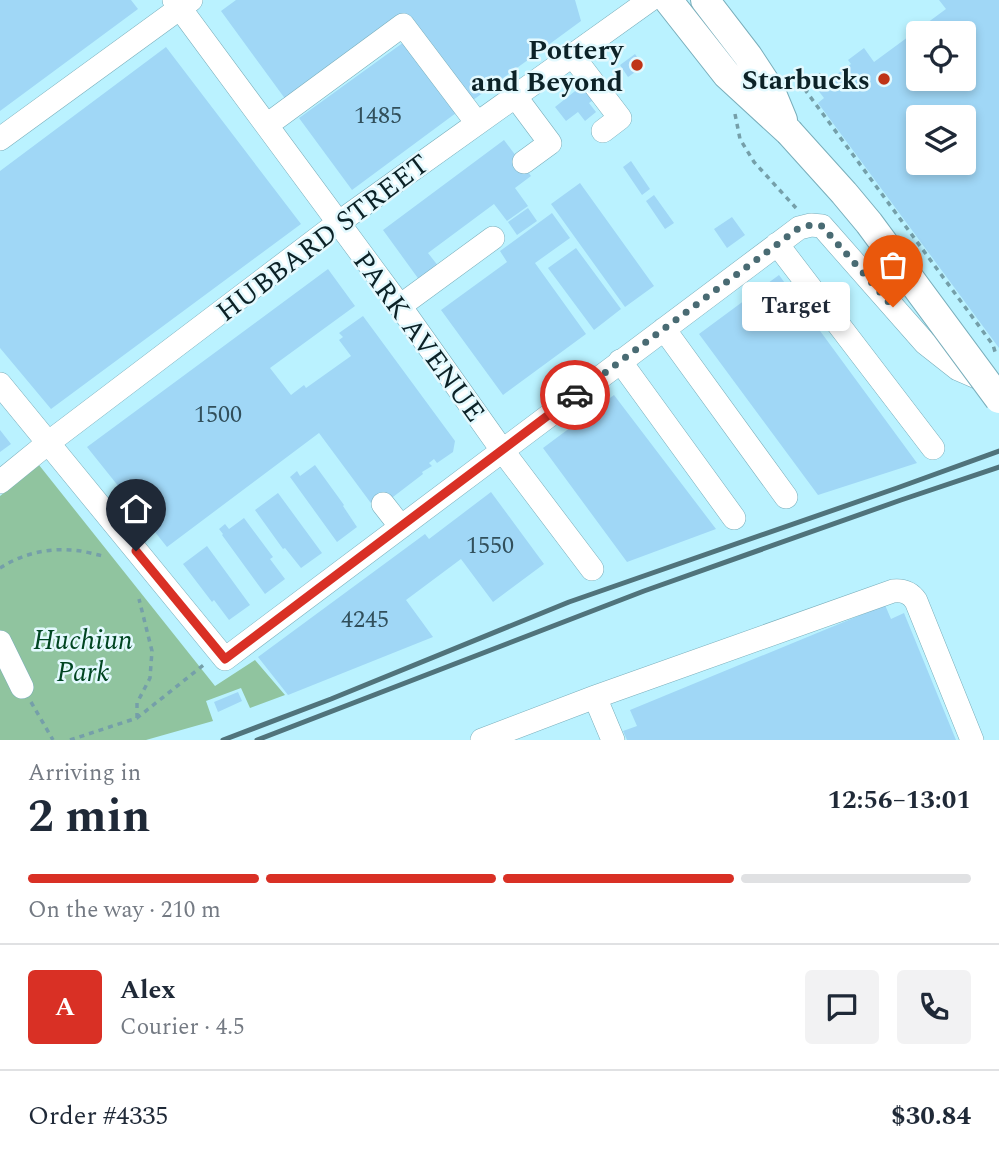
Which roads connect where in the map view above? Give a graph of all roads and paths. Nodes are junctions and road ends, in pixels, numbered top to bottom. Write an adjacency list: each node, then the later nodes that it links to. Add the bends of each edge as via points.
1 (650, 0): 5 (street, HUBBARD STREET)
2 (668, 0): 12 (main road, via 727,75)
3 (705, 0): 12 (main road, via 771,91)
4 (182, 3): 10 (street, PARK AVENUE); 13 (street)
5 (572, 55): 7 (street, HUBBARD STREET); 11 (street, via 620,118)
6 (821, 74): 21 (path, via 806,92)
7 (515, 96): 9 (street, HUBBARD STREET); 14 (street, via 550,143)
8 (735, 114): 16 (path, via 740,139 754,162)
9 (477, 123): 10 (street, via 403,25); 15 (street, HUBBARD STREET)
10 (267, 125): 15 (street, PARK AVENUE)
11 (603, 131)
12 (789, 132): 25 (main road, bridge, via 869,223)
13 (0, 139)
14 (524, 162)
15 (338, 223): 19 (street, PARK AVENUE); 26 (street, HUBBARD STREET)
16 (811, 225): 18 (street); 24 (street, via 822,226 925,343 958,369)
17 (493, 237): 19 (street)
18 (777, 244): 20 (street); 27 (street)
19 (400, 306): 28 (street, PARK AVENUE)
20 (664, 329): 22 (street); 30 (street)
21 (993, 345)
22 (620, 361): 28 (street); 32 (street)
23 (0, 384): 26 (street)
24 (999, 386)
25 (999, 399)
26 (48, 443): 29 (street, HUBBARD STREET); 39 (street)
27 (933, 448)
28 (502, 450): 33 (street); 36 (street, PARK AVENUE)
29 (0, 482)
30 (786, 497)
31 (383, 504): 33 (street)
32 (734, 518)
33 (401, 527): 39 (street)
34 (103, 556): 35 (path, via 55,549)
35 (0, 568)
36 (592, 569)
37 (139, 598): 42 (path, via 152,651 150,678 137,703)
38 (0, 642): 40 (street)
39 (225, 659): 42 (path, via 206,663)
40 (22, 687): 43 (path)
41 (595, 697): 45 (street); 46 (street); 47 (street, via 893,591 906,592 912,595 936,671)
42 (137, 719): 44 (path)
43 (53, 740)
44 (70, 740)
45 (482, 740)
46 (612, 740)
47 (972, 740)

